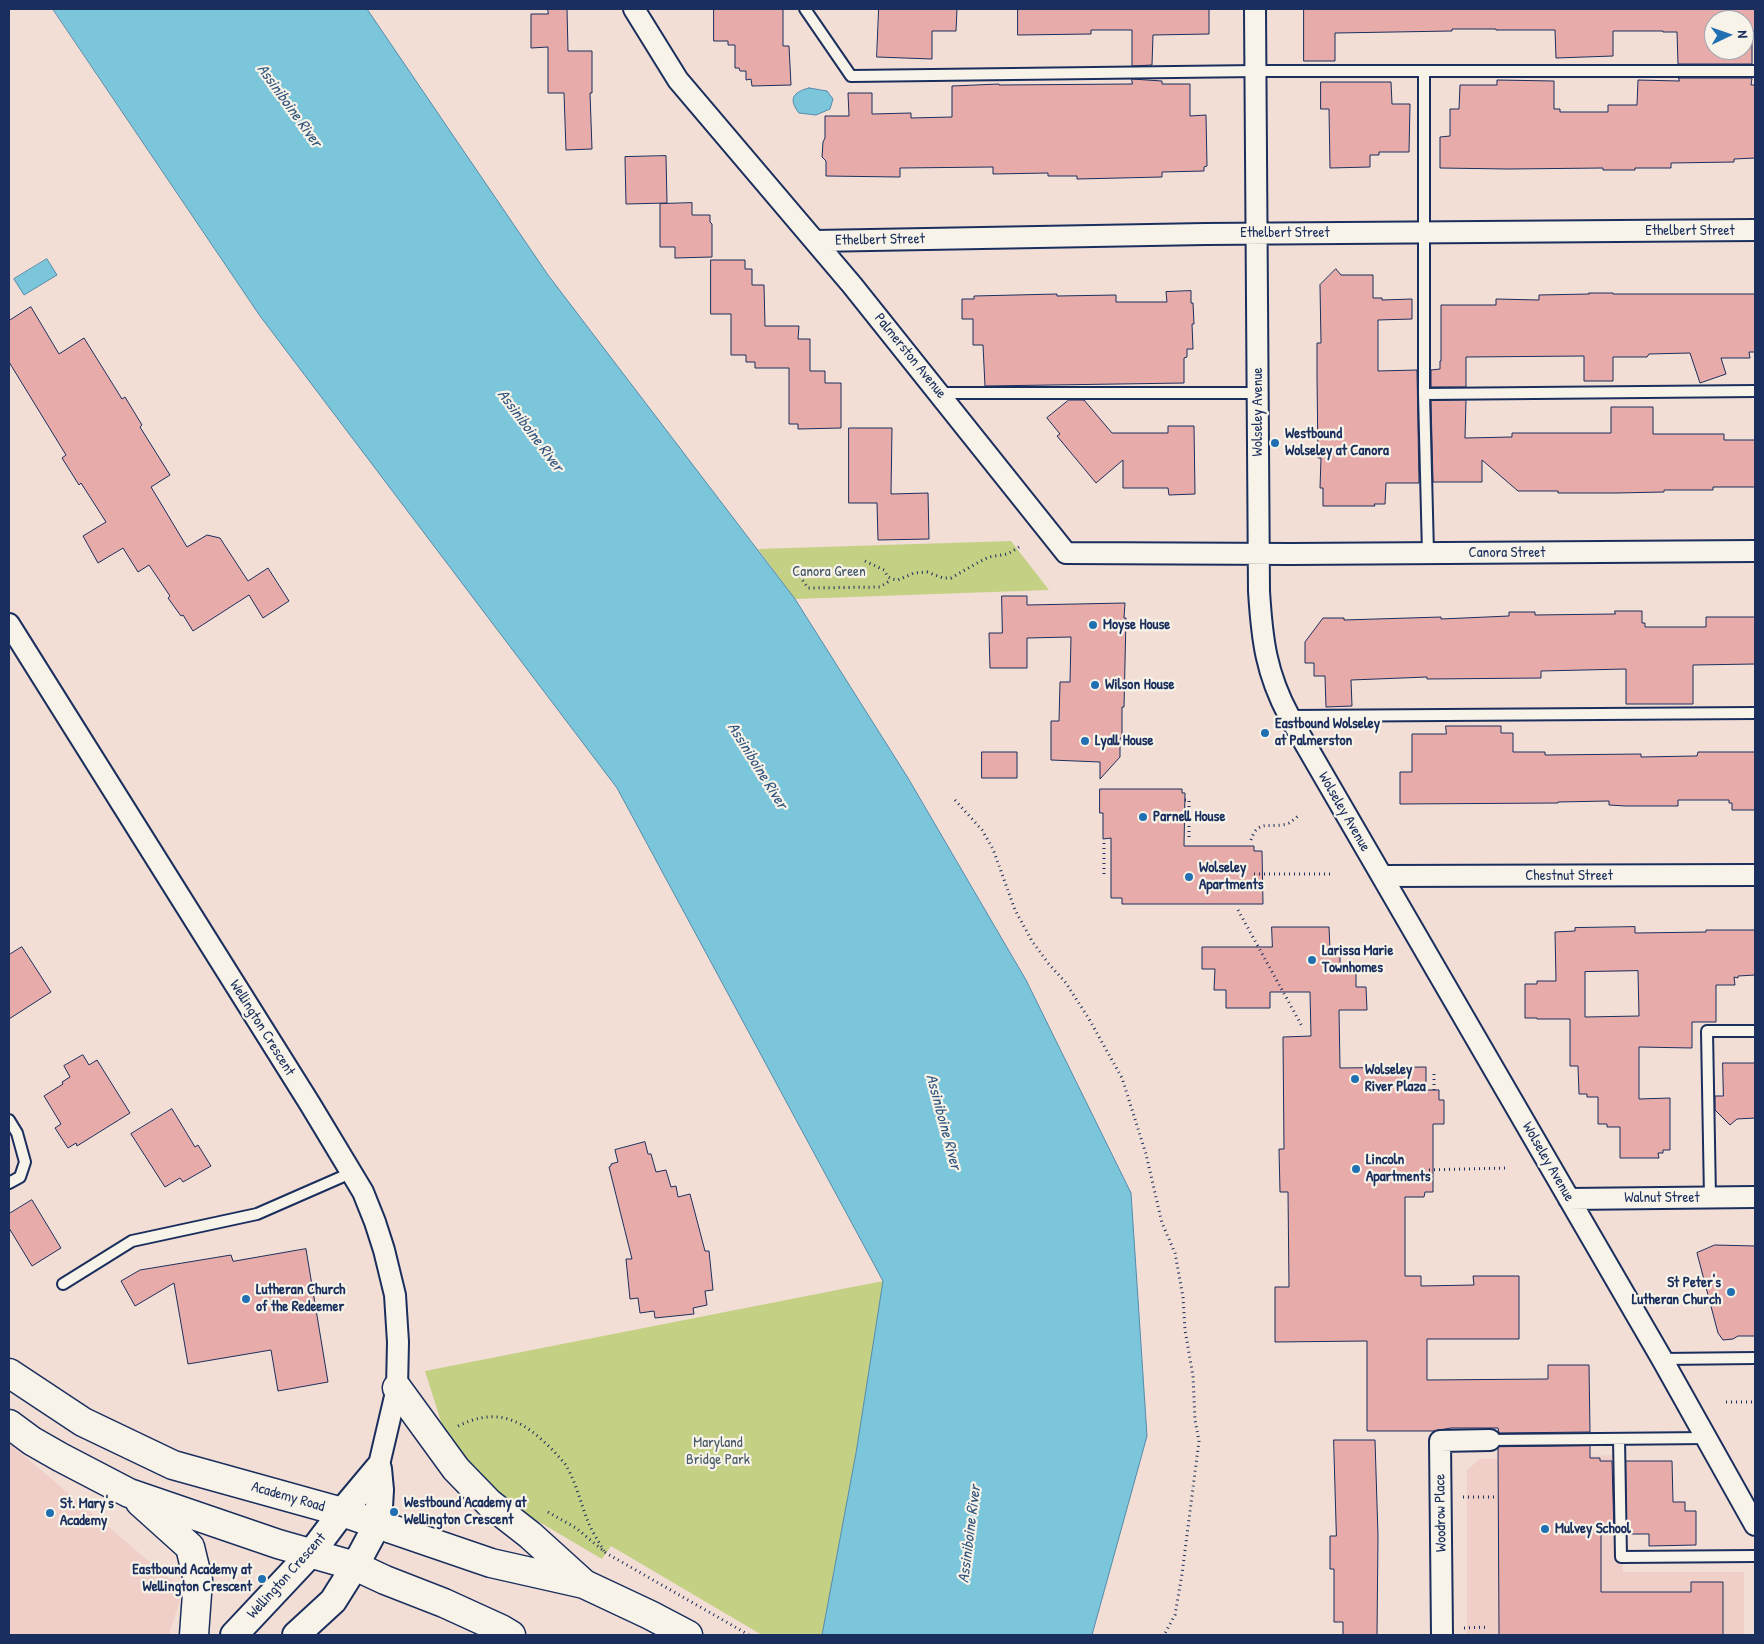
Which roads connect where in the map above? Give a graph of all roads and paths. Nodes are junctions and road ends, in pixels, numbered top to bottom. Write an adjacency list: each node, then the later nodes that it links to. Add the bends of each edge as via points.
1 (634, 9): 10 (street, Palmerston Avenue, via 678,80)
2 (805, 9): 4 (lane, via 851,76)
3 (1255, 9): 4 (street, Wolseley Avenue)
4 (1256, 71): 6 (lane); 9 (street, Wolseley Avenue)
5 (1755, 71): 6 (lane)
6 (1424, 72): 8 (lane)
7 (1755, 230): 8 (street, Ethelbert Street)
8 (1424, 232): 9 (street, Ethelbert Street); 14 (lane)
9 (1257, 234): 10 (street, Ethelbert Street); 13 (street, Wolseley Avenue)
10 (815, 241): 12 (street, Palmerston Avenue)
11 (1755, 390): 14 (lane)
12 (940, 393): 13 (lane); 18 (street, Palmerston Avenue, via 1066,552)
13 (1258, 393): 18 (street, Wolseley Avenue)
14 (1424, 394): 17 (lane)
15 (1022, 545): 21 (path, via 1008,554 989,557 951,578 927,572)
16 (1755, 551): 17 (street, Canora Street)
17 (1428, 553): 18 (street, Canora Street)
18 (1260, 554): 24 (street, Wolseley Avenue, via 1261,619 1266,656 1274,685)
19 (865, 560): 21 (path, via 884,570)
20 (794, 568): 21 (path, via 808,588 880,587)
21 (892, 579)
22 (9, 624): 44 (street, Wellington Crescent)
23 (1755, 713): 24 (lane)
24 (1289, 716): 35 (street, Wolseley Avenue)
25 (955, 800): 82 (path, via 982,830 993,849 1015,910 1032,941 1066,983 1122,1078 1146,1154 1162,1222 1175,1253 1199,1441 1182,1574 1174,1615)
26 (1185, 800): 28 (path, via 1188,800)
27 (1299, 816): 29 (path, via 1288,823 1261,826)
28 (1189, 840)
29 (1251, 840)
30 (1104, 841): 31 (path)
31 (1104, 874)
32 (1254, 874): 33 (path)
33 (1333, 874)
34 (1755, 874): 35 (street, Chestnut Street)
35 (1382, 876): 48 (street, Wolseley Avenue)
36 (1238, 910): 37 (path)
37 (1303, 1028)
38 (1755, 1031): 47 (lane, via 1707,1031)
39 (1434, 1073): 40 (path)
40 (1434, 1090)
41 (9, 1120): 45 (lane, via 17,1133 25,1162 20,1177)
42 (1506, 1168): 43 (path)
43 (1424, 1170)
44 (352, 1172): 49 (lane, via 257,1214 132,1241); 53 (street, Wellington Crescent, via 375,1222 395,1295)
45 (9, 1183)
46 (1755, 1197): 47 (street, Walnut Street)
47 (1710, 1198): 48 (street, Walnut Street)
48 (1569, 1199): 51 (street, Wolseley Avenue)
49 (63, 1284)
50 (1755, 1358): 51 (lane)
51 (1662, 1359): 58 (street, Wolseley Avenue)
52 (9, 1373): 66 (main road, Academy Road, via 83,1422 174,1465)
53 (397, 1388): 61 (street, Wellington Crescent); 73 (main road, via 456,1469 489,1503)
54 (1726, 1402): 55 (path)
55 (1755, 1402)
56 (9, 1424): 62 (main road, via 39,1445)
57 (460, 1435): 70 (path, via 455,1427 479,1417 494,1416 510,1418 533,1432 565,1465 590,1526)
58 (1708, 1438): 59 (lane); 68 (street, Wolseley Avenue)
59 (1619, 1439): 60 (lane); 71 (lane, via 1621,1557)
60 (1490, 1440): 83 (street, Woodrow Place, via 1440,1441)
61 (378, 1469): 66 (street, Wellington Crescent); 67 (street, Wellington Crescent)
62 (129, 1493): 69 (main road, via 278,1544); 76 (main road, via 190,1547 198,1580)
63 (1498, 1497): 64 (path)
64 (1460, 1498)
65 (546, 1511): 70 (path, via 576,1528)
66 (342, 1512): 67 (main road, Academy Road); 69 (street, Wellington Crescent)
67 (378, 1524): 72 (street, Wellington Crescent); 73 (main road, Academy Road, via 491,1563)
68 (1755, 1524)
69 (312, 1552): 72 (main road); 77 (street, Wellington Crescent)
70 (606, 1553): 81 (path)
71 (1755, 1556)
72 (355, 1566): 78 (street, Wellington Crescent, via 333,1601); 79 (main road)
73 (584, 1584): 80 (main road)
74 (1489, 1627): 75 (path)
75 (1460, 1628)
76 (194, 1635)
77 (234, 1635)
78 (296, 1635)
79 (511, 1635)
80 (688, 1635)
81 (749, 1635)
82 (1164, 1635)
83 (1442, 1635)

